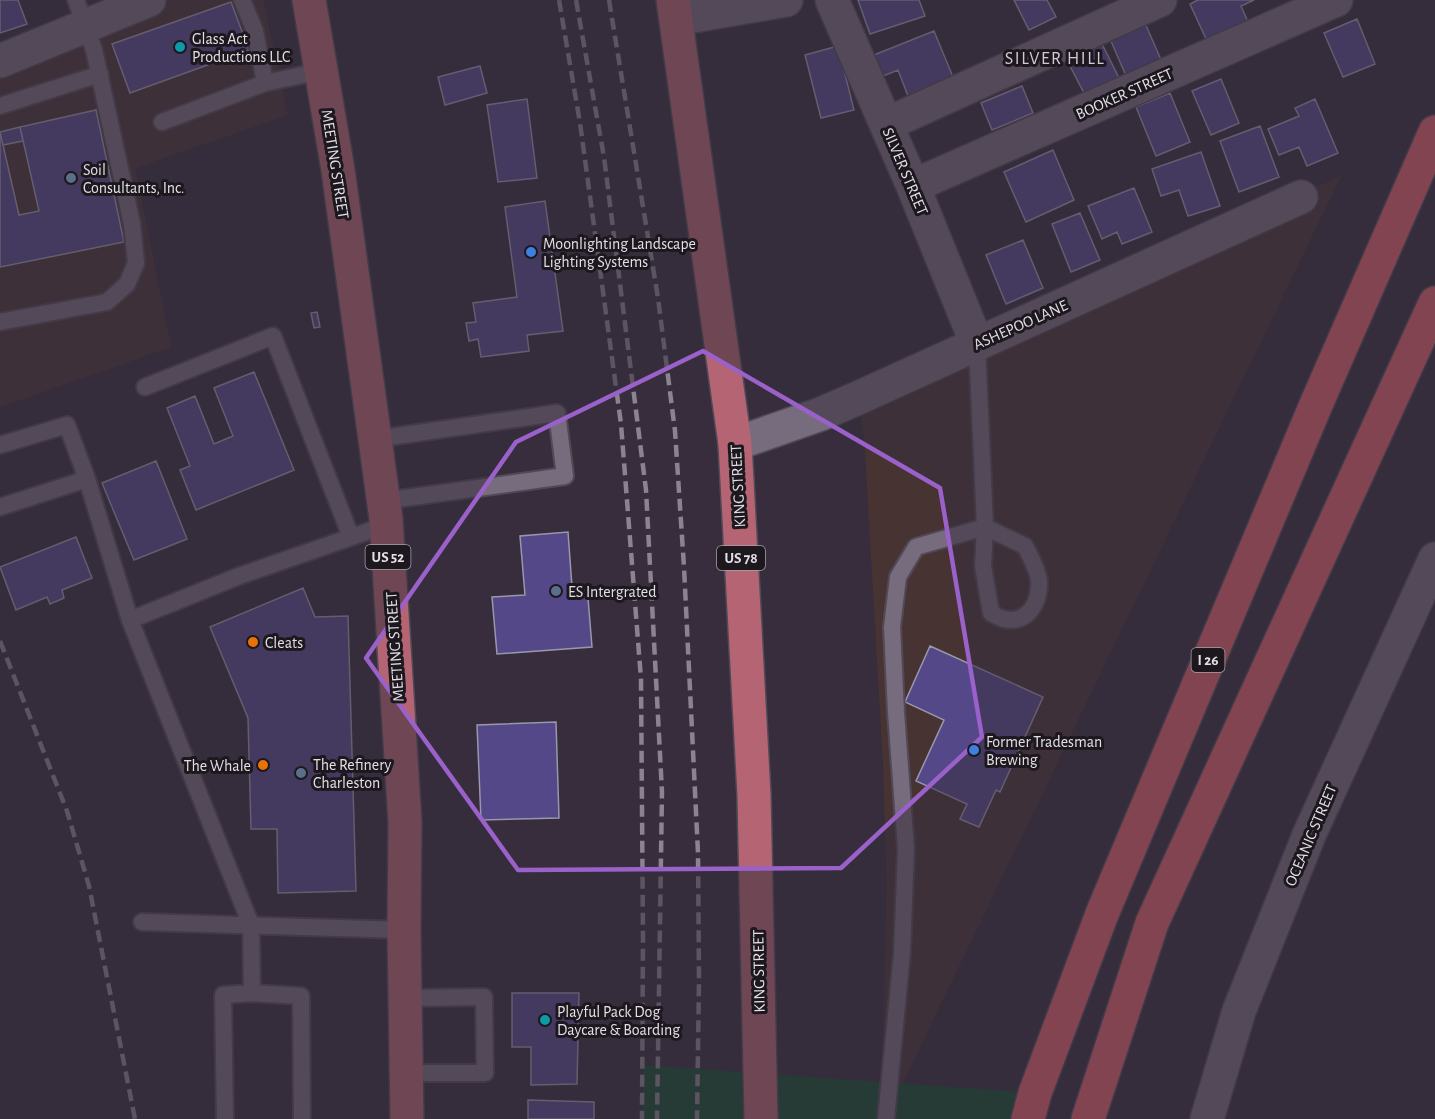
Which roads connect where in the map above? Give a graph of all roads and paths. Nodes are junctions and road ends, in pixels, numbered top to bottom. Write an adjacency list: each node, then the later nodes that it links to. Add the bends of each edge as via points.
1 (149, 0): 9 (street)
2 (242, 0): 13 (lane, via 255,31)
3 (309, 0): 11 (main road, MEETING STREET / US 52)
4 (786, 0): 8 (street)
5 (832, 0): 16 (street, SILVER STREET)
6 (1160, 0): 16 (street)
7 (1336, 0): 18 (street, BOOKER STREET)
8 (674, 9): 25 (main road, KING STREET / US 78)
9 (80, 13): 10 (street); 12 (lane)
10 (0, 61)
11 (321, 71): 13 (lane); 24 (main road, MEETING STREET / US 52)
12 (100, 75): 14 (lane); 21 (lane, via 132,224 136,263 127,284 107,302)
13 (265, 83): 15 (lane)
14 (0, 106)
15 (162, 122)
16 (886, 124): 18 (street, SILVER STREET)
17 (1435, 132): 45 (highway, I 26, via 1102,914)
18 (913, 186): 22 (street, SILVER STREET)
19 (1301, 197): 22 (street, ASHEPOO LANE)
20 (1435, 303): 46 (highway, via 1152,923)
21 (0, 322)
22 (977, 344): 25 (street, ASHEPOO LANE, via 821,414); 30 (lane)
23 (146, 387): 31 (lane, via 273,336)
24 (375, 439): 29 (main road, MEETING STREET / US 52); 29 (lane, via 557,413 565,476)
25 (735, 444): 43 (main road, KING STREET / US 78, via 754,795)
26 (0, 445): 27 (lane, via 68,425)
27 (87, 479): 28 (lane); 33 (lane)
28 (0, 507)
29 (385, 513): 31 (lane); 36 (main road, MEETING STREET / US 52, via 405,822)
30 (985, 527): 30 (lane, via 983,566 991,613 1009,621 1020,618 1031,611 1037,600 1039,579 1033,562 1025,546); 44 (lane, via 916,547 898,577 893,637 906,849 902,953)
31 (351, 537): 33 (lane)
32 (1435, 559): 47 (street, OCEANIC STREET, via 1304,846 1239,1011)
33 (130, 620): 35 (lane)
34 (142, 922): 35 (lane)
35 (251, 925): 36 (lane); 37 (lane)
36 (404, 930): 38 (main road, MEETING STREET / US 52)
37 (252, 993): 40 (lane, via 223,995); 41 (lane, via 301,996)
38 (405, 998): 39 (main road, MEETING STREET / US 52); 39 (lane, via 484,997 485,1073)
39 (406, 1073): 42 (main road, MEETING STREET / US 52)
40 (225, 1119)
41 (302, 1119)
42 (407, 1119)
43 (761, 1119)
44 (886, 1119)
45 (1028, 1119)
46 (1088, 1119)
47 (1207, 1119)

